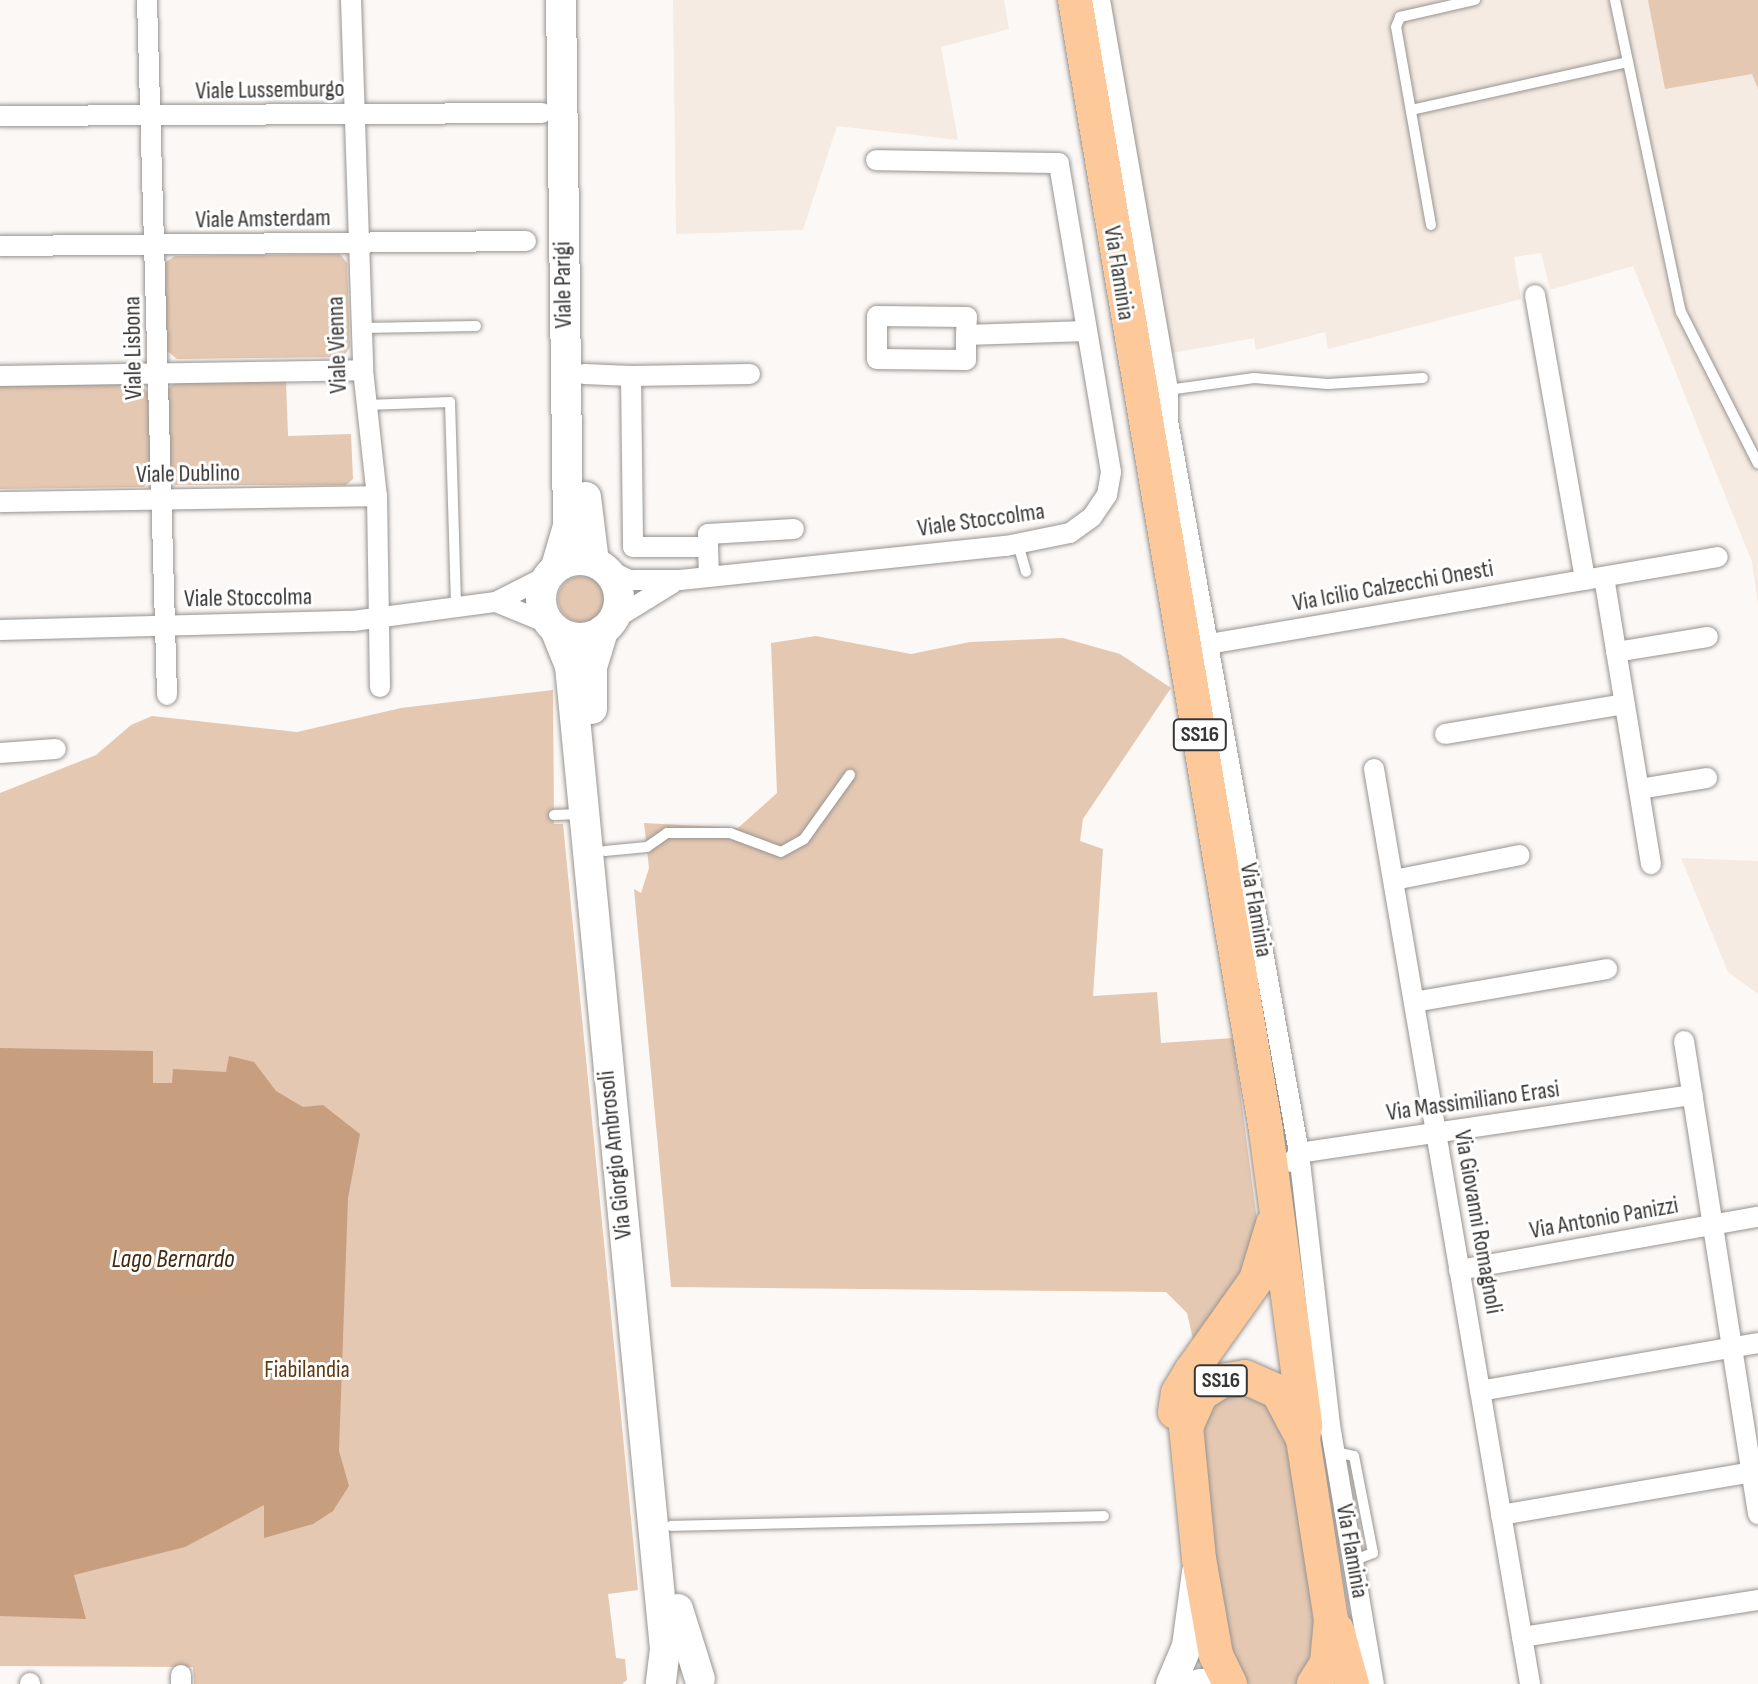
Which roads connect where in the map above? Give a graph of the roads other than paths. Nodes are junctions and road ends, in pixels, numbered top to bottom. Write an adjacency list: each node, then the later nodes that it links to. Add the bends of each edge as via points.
1 (147, 0): 14 (street, Viale Lisbona)
2 (351, 0): 12 (street, Viale Vienna)
3 (561, 0): 45 (main road, Viale Parigi, via 568,526)
4 (581, 0): 28 (main road, Viale Parigi)
5 (1075, 0): 26 (main road, Via Flaminia / SS16)
6 (1100, 0): 26 (street, Via Flaminia)
7 (1475, 0): 10 (lane, via 1400,17 1396,27)
8 (1615, 0): 9 (lane)
9 (1628, 62): 10 (lane); 36 (lane, via 1681,312)
10 (1411, 110): 16 (lane)
11 (542, 113): 12 (street, Viale Lussemburgo)
12 (355, 115): 14 (street, Viale Lussemburgo); 18 (street, Viale Vienna)
13 (0, 116): 14 (street, Viale Lussemburgo)
14 (151, 118): 20 (street, Viale Lisbona)
15 (876, 160): 24 (street, Viale Stoccolma, via 1059,163)
16 (1431, 225)
17 (526, 241): 18 (street, Viale Amsterdam)
18 (359, 244): 20 (street, Viale Amsterdam); 23 (street, Viale Vienna)
19 (0, 246): 20 (street, Viale Amsterdam)
20 (157, 246): 31 (street, Viale Lisbona)
21 (1535, 295): 48 (street)
22 (476, 326): 23 (lane)
23 (362, 328): 27 (street, Viale Vienna)
24 (1087, 331): 25 (street); 41 (street, Viale Stoccolma, via 1111,472 1107,495 1092,517 1070,533)
25 (966, 335): 25 (street, via 967,317 877,316 877,359 966,360)
26 (1144, 339): 34 (street, Via Flaminia); 80 (main road, Via Flaminia / SS16)
27 (363, 370): 31 (street); 35 (street, Viale Vienna)
28 (584, 374): 32 (street); 44 (main road, Viale Parigi, via 586,532)
29 (750, 374): 32 (street)
30 (0, 376): 31 (street)
31 (159, 376): 38 (street, Viale Lisbona)
32 (631, 376): 42 (street, via 633,547)
33 (1423, 378): 34 (lane, via 1328,384 1254,378)
34 (1168, 390): 58 (street, Via Flaminia, via 1168,421)
35 (366, 405): 37 (street, Viale Vienna); 51 (lane, via 450,402)
36 (1758, 464)
37 (377, 496): 38 (street, Viale Dublino); 52 (street, Viale Vienna)
38 (162, 501): 39 (street, Viale Dublino); 54 (street, Viale Lisbona)
39 (0, 502)
40 (794, 529): 42 (street, via 708,534)
41 (1018, 544): 46 (lane); 47 (street, Viale Stoccolma)
42 (708, 547): 47 (street)
43 (1718, 557): 48 (street, Via Icilio Calzecchi Onesti)
44 (600, 565): 45 (main road, via 575,559); 49 (street, Viale Stoccolma, via 630,580); 53 (main road, via 618,588)
45 (552, 571): 50 (street, Viale Stoccolma); 55 (main road, via 541,605)
46 (1026, 572)
47 (709, 577): 49 (street, Viale Stoccolma)
48 (1595, 578): 58 (street, Via Icilio Calzecchi Onesti); 59 (street)
49 (680, 580): 53 (street, Viale Stoccolma, via 632,604)
50 (496, 602): 51 (street, Viale Stoccolma); 55 (street, Viale Stoccolma)
51 (456, 607): 52 (street, Viale Stoccolma)
52 (377, 618): 54 (street, Viale Stoccolma); 60 (street, Viale Vienna)
53 (608, 625): 55 (main road, via 578,638); 70 (main road, Via Giorgio Ambrosoli, via 592,677 594,777)
54 (167, 626): 56 (street, Viale Stoccolma); 61 (street, Viale Lisbona)
55 (552, 626): 93 (main road, Via Giorgio Ambrosoli, via 570,666 568,814)
56 (0, 630)
57 (1708, 637): 59 (street)
58 (1209, 644): 79 (street, Via Flaminia)
59 (1616, 652): 62 (street)
60 (380, 687)
61 (167, 695)
62 (1625, 704): 63 (street); 69 (street)
63 (1445, 734)
64 (56, 749): 65 (street)
65 (0, 753)
66 (1374, 769): 73 (street, Via Giovanni Romagnoli)
67 (850, 775): 70 (lane, via 804,839 781,852 730,833 667,833 647,847)
68 (1707, 778): 69 (street)
69 (1639, 789): 72 (street)
70 (605, 851): 93 (main road, Via Giorgio Ambrosoli)
71 (1520, 855): 73 (street)
72 (1651, 864)
73 (1394, 880): 75 (street, Via Giovanni Romagnoli)
74 (1607, 969): 75 (street)
75 (1414, 1002): 78 (street, Via Giovanni Romagnoli)
76 (1684, 1041): 77 (street)
77 (1693, 1095): 78 (street, Via Massimiliano Erasi); 82 (street)
78 (1436, 1133): 79 (street, Via Massimiliano Erasi); 83 (street, Via Giovanni Romagnoli)
79 (1299, 1153): 80 (street); 87 (street, Via Flaminia)
80 (1275, 1196): 87 (main road, Via Flaminia / SS16, via 1299,1372); 89 (main road, Via Flaminia / SS16, via 1256,1280 1178,1393 1175,1436)
81 (1758, 1217): 82 (street, Via Antonio Panizzi)
82 (1713, 1225): 83 (street, Via Antonio Panizzi); 85 (street)
83 (1459, 1270): 86 (street, Via Giovanni Romagnoli)
84 (1758, 1343): 85 (street)
85 (1732, 1348): 86 (street); 88 (street)
86 (1480, 1391): 91 (street, Via Giovanni Romagnoli)
87 (1324, 1447): 89 (main road, Via Flaminia / SS16, via 1268,1384 1245,1377 1221,1381 1201,1394 1189,1415); 95 (main road, Via Flaminia / SS16); 95 (lane, via 1354,1456 1373,1553)
88 (1755, 1471): 90 (street); 91 (street)
89 (1188, 1481): 94 (main road, Via Flaminia / SS16)
90 (1758, 1514)
91 (1501, 1515): 98 (street, Via Giovanni Romagnoli)
92 (1104, 1516): 93 (lane)
93 (653, 1532): 99 (main road, Via Giorgio Ambrosoli, via 679,1621); 100 (main road, Via Giorgio Ambrosoli)
94 (1199, 1559): 101 (main road, via 1187,1646); 104 (main road, Via Flaminia / SS16, via 1216,1655)
95 (1344, 1575): 97 (main road, Via Flaminia / SS16); 107 (street, Via Flaminia)
96 (1758, 1600): 98 (street)
97 (1331, 1619): 105 (main road, Via Flaminia / SS16, via 1327,1663); 106 (main road, Via Flaminia / SS16)
98 (1522, 1637): 108 (street, Via Giovanni Romagnoli)
99 (705, 1681): 100 (main road)
100 (664, 1684)
101 (1171, 1684)
102 (1200, 1684): 103 (main road)
103 (1215, 1684)
104 (1230, 1684)
105 (1314, 1684)
106 (1352, 1684)
107 (1374, 1684)
108 (1530, 1684)

